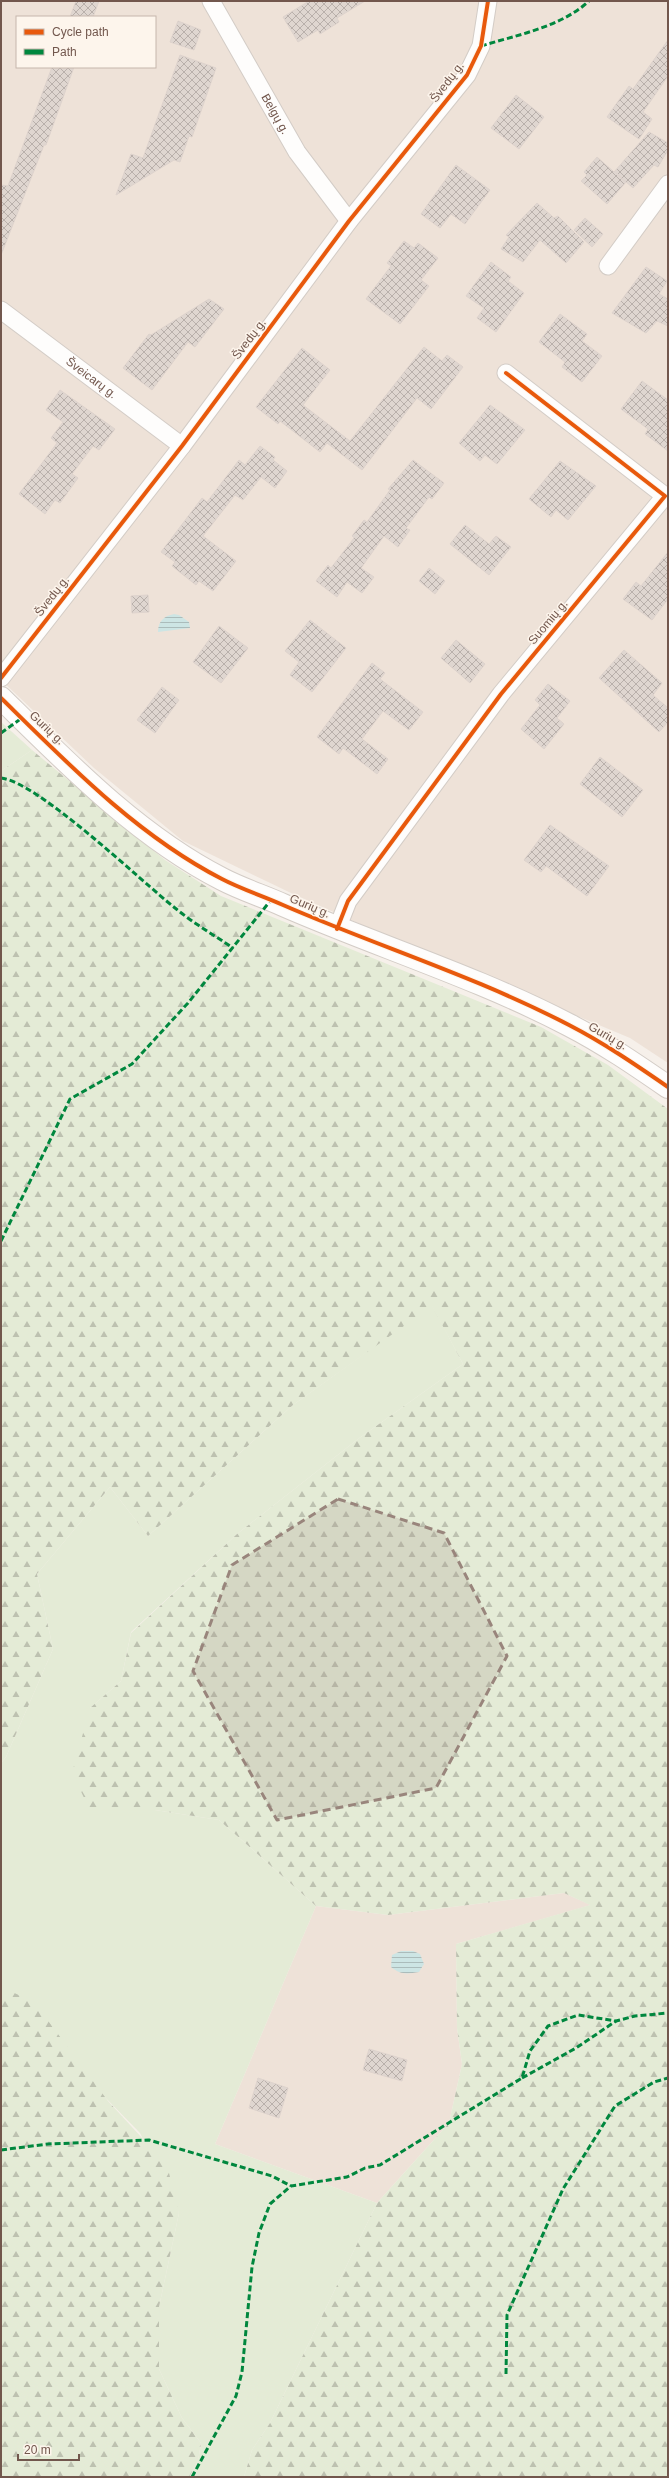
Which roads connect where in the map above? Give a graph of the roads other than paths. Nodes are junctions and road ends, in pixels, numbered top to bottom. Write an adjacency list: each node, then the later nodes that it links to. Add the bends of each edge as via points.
1 (211, 1): 4 (street, Belgų g., via 297,152)
2 (488, 1): 4 (street, Švedų g., via 482,46 467,75)
3 (668, 184): 5 (street)
4 (349, 221): 8 (street, Švedų g.)
5 (608, 266)
6 (1, 310): 8 (street, Šveicarų g.)
7 (506, 373): 11 (street, Suomių g., via 665,496 501,694 348,901)
8 (182, 446): 9 (street, Švedų g.)
9 (1, 678)
10 (1, 698): 11 (street, Gurių g., via 93,785 159,840 223,880)
11 (337, 929): 12 (street, Gurių g., via 498,992 568,1024 621,1054)
12 (668, 1087)

